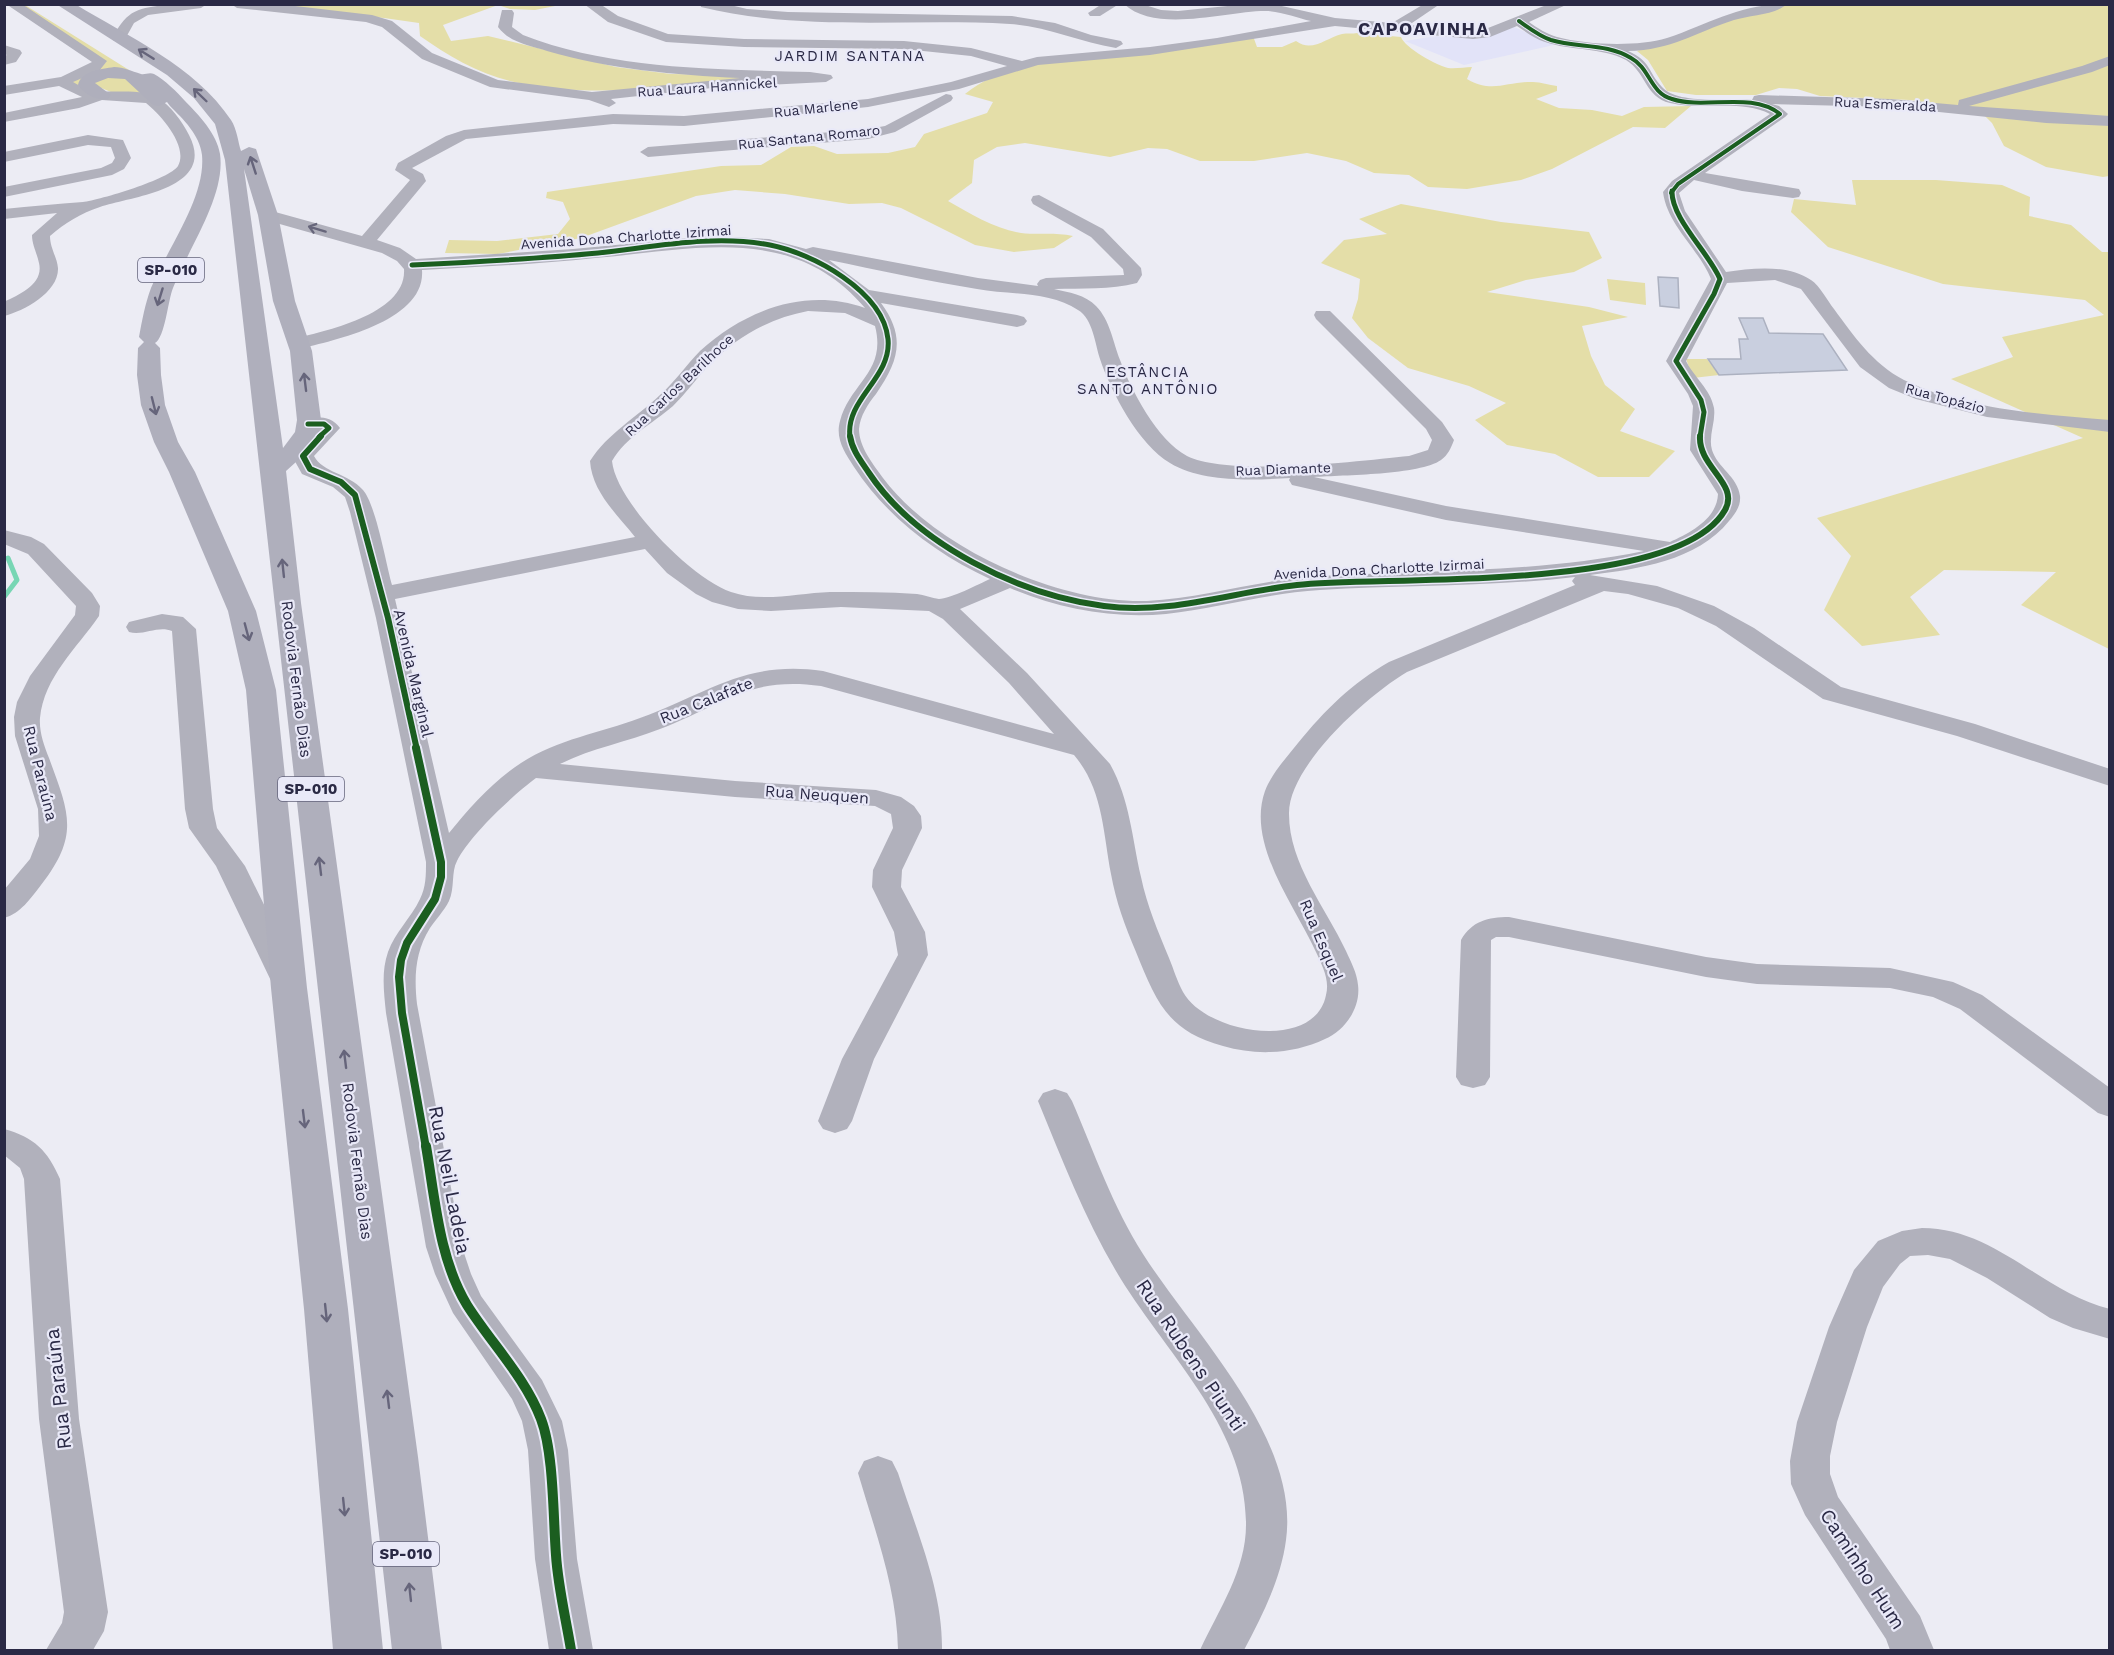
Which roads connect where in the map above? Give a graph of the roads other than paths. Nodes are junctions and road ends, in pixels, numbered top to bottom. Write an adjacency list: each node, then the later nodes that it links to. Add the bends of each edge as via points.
1 (63, 4): 24 (highway, Rodovia Fernão Dias / SP-010)
2 (201, 4): 24 (street, via 145,12 129,20)
3 (237, 4): 38 (street, via 367,18 387,24 426,56 495,84)
4 (590, 4): 23 (street, via 628,25)
5 (706, 4): 17 (street)
6 (1113, 4): 16 (street)
7 (1130, 4): 12 (street, via 1145,13 1164,15)
8 (1253, 4): 12 (street)
9 (1434, 4): 22 (street)
10 (1562, 4): 19 (street)
11 (1781, 4): 28 (street, via 1729,17 1660,44)
12 (1268, 7): 20 (street)
13 (33, 10): 14 (street); 33 (street, via 99,61 96,67); 43 (highway, Rodovia Fernão Dias / SP-010, via 126,62)
14 (13, 12)
15 (507, 13): 27 (street, via 508,32)
16 (1095, 13)
17 (788, 16): 18 (street); 21 (street, via 1012,20 1124,44 1218,37 1288,22)
18 (718, 21)
19 (1519, 21): 22 (street, via 1473,35); 28 (street, via 1553,41)
20 (1335, 22): 21 (street, Rua Marlene); 22 (street)
21 (1311, 24): 32 (street, Rua Marlene, via 1202,44)
22 (1392, 29)
23 (664, 31): 25 (street); 32 (street, via 744,43 904,45 971,52)
24 (119, 38): 43 (highway, Rodovia Fernão Dias / SP-010, one-way to 24, via 200,94 173,71)
25 (630, 41)
26 (588, 43): 27 (street)
27 (545, 46): 38 (street, Rua Laura Hannickel, via 593,60 659,69 826,78)
28 (1597, 47): 37 (street, via 1637,62)
29 (4, 49): 31 (street, via 15,53)
30 (2109, 60): 39 (street)
31 (4, 61)
32 (1021, 65): 34 (street, Rua Marlene)
33 (65, 81): 35 (street); 36 (street, via 76,91)
34 (954, 86): 41 (street, Rua Marlene, via 847,106 670,122); 44 (street, Rua Santana Romaro, via 956,91 951,95 880,131)
35 (4, 91)
36 (102, 95): 40 (street, via 79,104); 43 (highway, via 86,85 88,79 109,73 132,75 192,132); 50 (street, via 142,97 155,102 179,132 188,163 170,181)
37 (1660, 95): 39 (street, Rua Esmeralda); 46 (street, via 1685,102 1768,106 1780,114)
38 (592, 96): 41 (street, via 612,104)
39 (1939, 107): 42 (street, Rua Esmeralda)
40 (4, 118)
41 (624, 119): 53 (street, Rua Marlene, via 452,139 404,166 403,170 418,181)
42 (2109, 121)
43 (213, 128): 52 (highway, one-way to 43, via 246,146 234,128); 66 (highway, Rodovia Fernão Dias / SP-010, via 234,160); 83 (highway, Rodovia Fernão Dias / SP-010, one-way to 83, via 210,180 162,289 150,343 149,375 153,405 166,442 242,611 253,654 261,690)
44 (648, 152)
45 (4, 157): 47 (street, via 88,140 117,143 123,158 106,172)
46 (1692, 175): 48 (street); 56 (street, via 1678,184 1671,198)
47 (4, 192)
48 (1793, 193)
49 (1039, 200): 57 (street, via 1096,233 1132,267 1131,279 1078,283)
50 (87, 206): 51 (street); 59 (street, via 53,224 41,236 49,275 34,292)
51 (4, 214)
52 (268, 215): 53 (street, one-way to 52); 63 (highway, via 284,301)
53 (366, 243): 55 (street, via 405,256)
54 (784, 247): 55 (street, Avenida Dona Charlotte Izirmai, via 711,242); 57 (street, Rua Diamante); 58 (street, Avenida Dona Charlotte Izirmai, via 819,261)
55 (412, 265): 63 (street, via 411,286 383,314 351,329)
56 (1719, 279): 65 (street, Rua Topázio, via 1762,274 1799,280 1874,369 1924,395 2022,416); 70 (street, Avenida Dona Charlotte Izirmai, via 1676,361 1703,405 1700,449 1725,487 1730,506 1713,524)
57 (971, 282): 67 (street, Rua Diamante, via 1085,305 1094,315 1126,394 1168,452 1196,466)
58 (865, 295): 61 (street); 62 (street, Avenida Dona Charlotte Izirmai)
59 (4, 310)
60 (1323, 315): 67 (street, Rua Diamante, via 1435,426 1443,446 1432,456 1410,462)
61 (1017, 321)
62 (884, 323): 69 (street, Rua Carlos Barilhoce, via 843,307 798,307 748,325 706,356 669,398 612,445 601,461 604,479); 72 (street, Avenida Dona Charlotte Izirmai, via 885,360 848,423 854,451 917,526 948,548)
63 (299, 343): 64 (highway, one-way to 63)
64 (308, 424): 66 (highway, via 297,448); 74 (street, Avenida Marginal, via 329,428 303,456 310,469 341,482 355,495)
65 (2109, 426)
66 (273, 469): 93 (highway, Rodovia Fernão Dias / SP-010, one-way to 66)
67 (1253, 472): 70 (street, via 1343,488 1446,513)
68 (4, 537): 81 (street, Rua Paraúna, via 36,549 88,606 87,616 39,681 31,701 28,735 55,825 45,857)
69 (650, 541): 74 (street); 75 (street, Rua Carlos Barilhoce, via 677,571 719,597 736,602 776,604 831,599 907,601)
70 (1673, 550): 71 (street, Avenida Dona Charlotte Izirmai, via 1612,564)
71 (1529, 574): 72 (street, Avenida Dona Charlotte Izirmai, via 1285,585 1140,608 1091,604); 73 (street)
72 (1009, 580): 75 (street)
73 (1602, 583): 77 (street, Rua Esquel, via 1398,667 1369,683 1349,699 1296,764 1278,794 1274,824 1282,854 1316,918 1344,990 1332,1021 1291,1040 1229,1038 1203,1027 1177,1007 1162,980 1129,893 1118,825 1105,778); 79 (street, via 1645,589 1690,604 1743,632 1832,693 1966,730)
74 (382, 594): 80 (street, Avenida Marginal)
75 (943, 607): 77 (street, Rua Esquel, via 1018,678)
76 (138, 627): 83 (street, via 168,621 181,624 184,629 204,828 230,866)
77 (1083, 750): 78 (street, Rua Calafate, via 823,679 781,676 745,682 648,724 573,748)
78 (531, 769): 80 (street, Rua Calafate, via 510,784); 87 (street, Rua Neuquen, via 735,789 855,795 893,803 904,811 909,820 907,829 886,878 892,902 909,927 913,955 858,1059)
79 (2109, 778)
80 (441, 862): 82 (street, Avenida Marginal, via 435,902 407,944)
81 (4, 909)
82 (398, 977): 94 (street, Rua Neil Ladeia, via 444,1247 466,1303 528,1391 542,1421 548,1450 556,1559)
83 (289, 988): 92 (highway, Rodovia Fernão Dias / SP-010, one-way to 92, via 326,1309)
84 (1473, 1077): 86 (street, via 1476,940 1486,929 1509,927 1747,973 1890,978 1942,989 1971,1002)
85 (1055, 1101): 96 (street, Rua Rubens Piunti, via 1109,1228 1234,1414 1264,1483 1267,1523 1262,1560)
86 (2109, 1106)
87 (835, 1121)
88 (4, 1141): 91 (street, Rua Paraúna, via 20,1147 35,1160 42,1179 59,1419 86,1612 82,1631)
89 (2109, 1324): 97 (street, Caminho Hum, via 2073,1313 2046,1299 1981,1257 1932,1241 1905,1244 1888,1252 1860,1294 1816,1424 1809,1470 1824,1511 1905,1629)
90 (878, 1473): 95 (street, via 914,1598)
91 (68, 1650)
92 (358, 1650)
93 (417, 1650)
94 (571, 1650)
95 (920, 1650)
96 (1222, 1650)
97 (1912, 1650)

